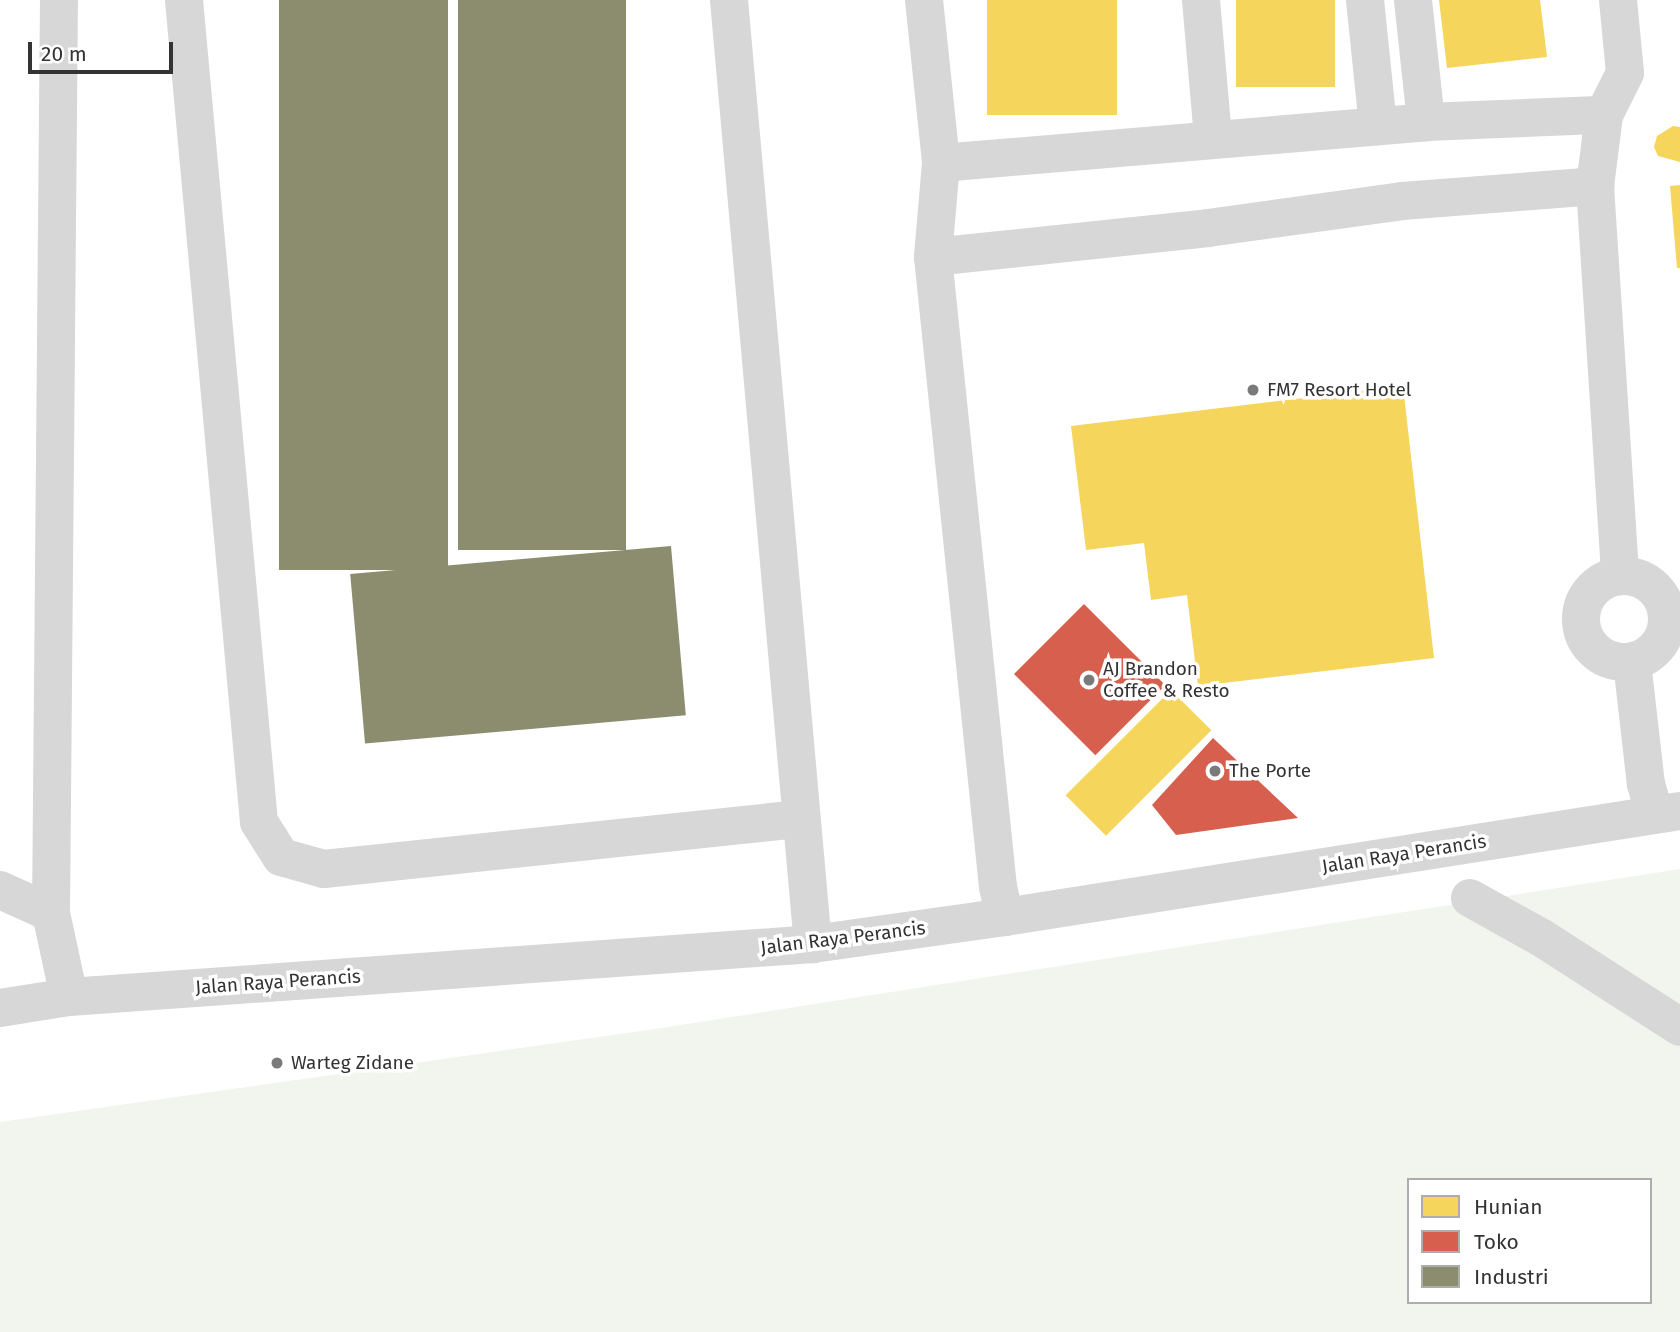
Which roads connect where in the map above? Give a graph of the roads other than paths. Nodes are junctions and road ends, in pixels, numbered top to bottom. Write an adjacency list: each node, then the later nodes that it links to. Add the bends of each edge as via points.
1 (59, 0): 23 (street)
2 (184, 0): 20 (street, via 259,822 281,857 324,869)
3 (729, 0): 20 (street)
4 (924, 0): 13 (street)
5 (1201, 0): 12 (street)
6 (1365, 0): 11 (street)
7 (1413, 0): 10 (street)
8 (1618, 0): 9 (street, via 1625,73)
9 (1605, 115): 10 (street); 14 (street)
10 (1426, 122): 11 (street)
11 (1378, 126): 12 (street)
12 (1213, 138): 13 (street)
13 (941, 163): 15 (street)
14 (1595, 186): 15 (street, via 1402,201 1208,228); 16 (street)
15 (933, 257): 24 (street, via 998,887)
16 (1619, 576): 17 (street, via 1645,581); 18 (street, via 1594,587 1585,598 1580,625 1585,639 1604,658)
17 (1673, 624): 18 (street, via 1655,649)
18 (1632, 662): 19 (street, via 1646,784)
19 (1667, 813): 24 (street, Jalan Raya Perancis)
20 (800, 819): 25 (street)
21 (0, 890): 23 (street)
22 (1470, 898): 28 (street, via 1542,938)
23 (51, 913): 26 (street)
24 (1006, 917): 25 (street, Jalan Raya Perancis)
25 (813, 944): 26 (street, Jalan Raya Perancis)
26 (69, 997): 27 (street, Jalan Raya Perancis)
27 (0, 1008)
28 (1680, 1027)

